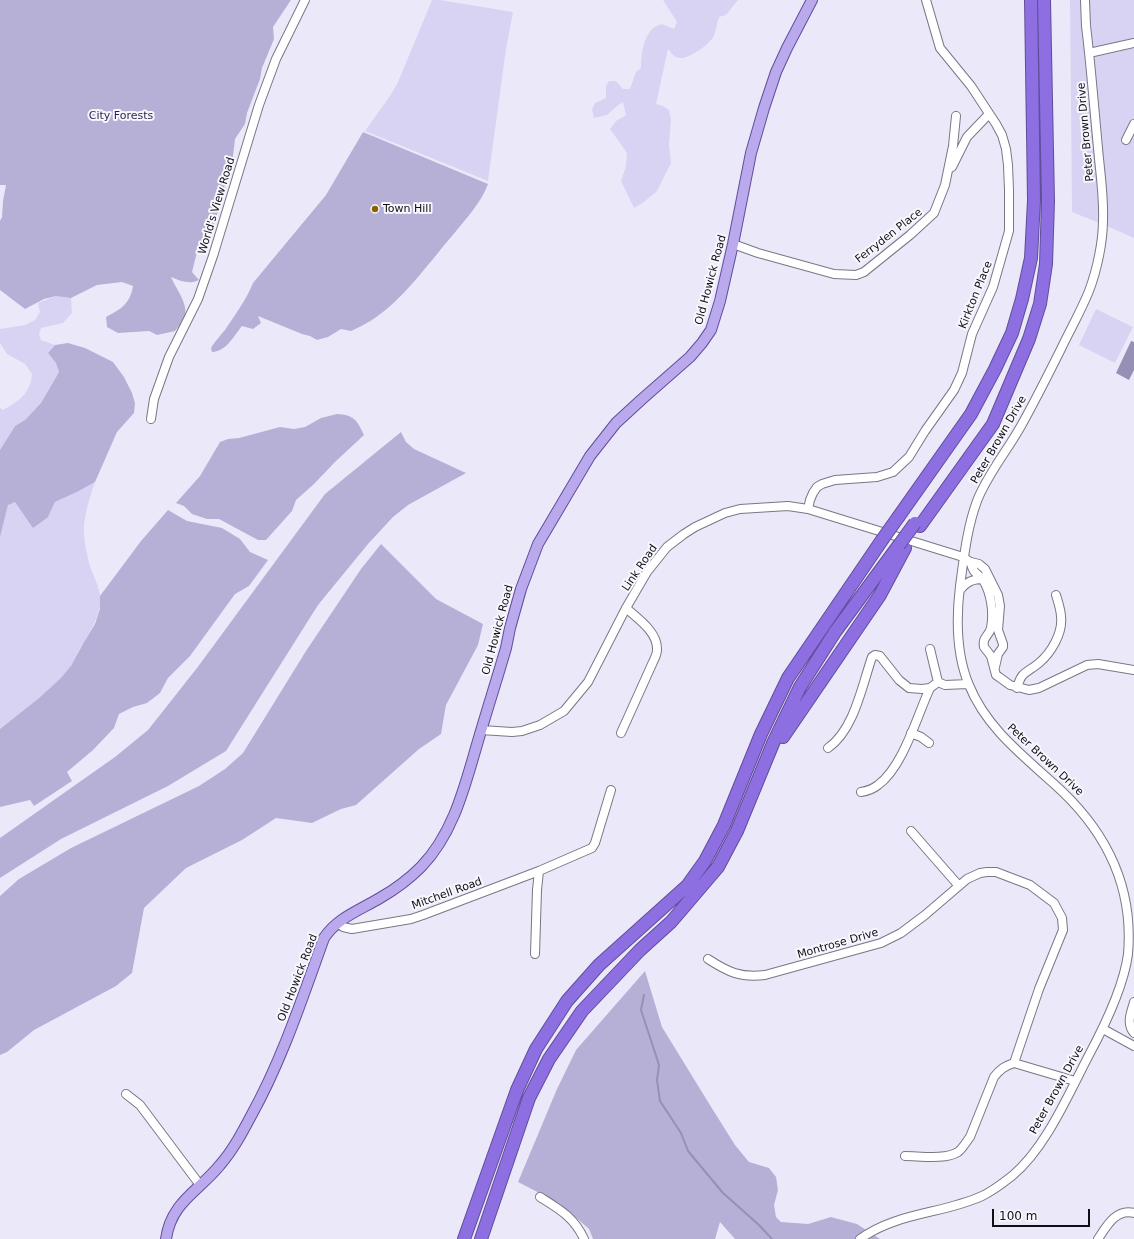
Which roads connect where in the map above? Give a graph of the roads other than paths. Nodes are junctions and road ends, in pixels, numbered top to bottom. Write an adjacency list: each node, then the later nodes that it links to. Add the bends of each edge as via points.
1 (305, 0): 15 (street, World's View Road, via 276,59 259,105 213,256 198,299 169,356 154,399)
2 (812, 0): 14 (main road, Old Howick Road, via 776,72 764,108 751,153)
3 (926, 0): 9 (street, Kirkton Place, via 940,48 963,74)
4 (1031, 0): 55 (highway, bridge, via 1034,200 1031,258 1012,333 996,369 971,414 788,678 761,734 724,825 705,861 687,886 599,965 567,1001 536,1049 516,1090)
5 (1044, 0): 56 (highway, bridge, via 1048,201 1046,264 1040,304 1012,380 991,420 902,547 835,632 800,687 774,741 737,831 718,867 671,922 640,950 582,1011 548,1059 529,1098)
6 (1085, 0): 8 (street, Peter Brown Drive)
7 (1134, 43): 8 (street)
8 (1089, 53): 17 (street, Peter Brown Drive, via 1103,218 1090,289 1022,424 978,499)
9 (989, 114): 13 (street, Ferryden Place, via 967,137); 16 (street, Kirkton Place, via 999,129 1006,149 1009,231 993,287 972,334 962,373 954,390 909,457 900,466 893,472 877,477 828,481 817,487)
10 (956, 116): 13 (street, Ferryden Place)
11 (1134, 124): 12 (street)
12 (1126, 140)
13 (945, 185): 14 (street, Ferryden Place, via 929,219 868,269 856,275 834,274)
14 (733, 244): 30 (main road, Old Howick Road, via 715,319 707,337 690,357 616,423 590,456 538,544 519,595)
15 (151, 419)
16 (808, 510): 17 (street, Link Road); 22 (street, Link Road, via 788,506 740,509 695,527 667,547 647,572)
17 (963, 557): 18 (street, Link Road); 20 (street, Peter Brown Drive)
18 (971, 562): 19 (street, via 974,572); 24 (street, Link Road, via 985,569 998,594 998,630 1003,647 998,654)
19 (983, 579): 20 (street, via 969,581); 24 (street, via 992,606 991,628 984,638 984,645)
20 (960, 590): 27 (street, Peter Brown Drive, via 958,634 961,662)
21 (1056, 595): 29 (street, via 1062,619 1058,635 1044,659 1020,677)
22 (626, 608): 30 (street, Link Road, via 588,682 564,711 540,726 522,731); 31 (street, via 651,632 656,641 657,651)
23 (930, 649): 26 (street)
24 (995, 670): 29 (street, via 996,675 1002,680)
25 (1134, 670): 29 (street, via 1098,664 1087,665 1039,688)
26 (938, 682): 27 (street, via 945,685); 28 (street)
27 (968, 684): 44 (street, Peter Brown Drive, via 1002,737 1058,786 1083,812 1102,838 1120,872 1128,912 1128,956)
28 (930, 688): 32 (street); 34 (street, via 909,688 899,680 880,656 875,655 872,657 852,716 842,735)
29 (1017, 688)
30 (481, 730): 40 (main road, Old Howick Road, via 443,840 409,878)
31 (621, 732)
32 (911, 732): 33 (street); 36 (street, via 889,775 870,790)
33 (929, 743)
34 (828, 748)
35 (612, 790): 38 (street, Mitchell Road, via 592,848)
36 (861, 792)
37 (911, 830): 39 (street)
38 (539, 871): 40 (street, Mitchell Road, via 411,919 352,929); 41 (street)
39 (959, 886): 42 (street, Montrose Drive, via 901,933 881,943 848,953 765,975 752,976 726,970); 47 (street, Montrose Drive, via 973,876 996,872 1030,885 1054,903 1062,918 1063,930)
40 (338, 923): 51 (main road, Old Howick Road, via 324,938 276,1067 256,1107 228,1156)
41 (536, 954)
42 (708, 959)
43 (1134, 1002): 45 (street, via 1129,1021)
44 (1103, 1029): 46 (street); 48 (street, Peter Brown Drive)
45 (1134, 1033)
46 (1134, 1046)
47 (1014, 1062): 48 (street); 50 (street, via 1003,1067 994,1077 970,1137 958,1152 938,1157)
48 (1075, 1081): 58 (street, Peter Brown Drive, via 1050,1128 1032,1155 1015,1174 984,1196 894,1222)
49 (126, 1094): 51 (street, via 140,1105)
50 (905, 1156)
51 (200, 1185): 54 (main road, Old Howick Road, via 173,1215)
52 (540, 1197): 57 (street, via 563,1211 580,1230)
53 (1134, 1213): 59 (street, via 1124,1212 1115,1217)
54 (166, 1239)
55 (464, 1239)
56 (481, 1239)
57 (584, 1239)
58 (860, 1239)
59 (1098, 1239)

